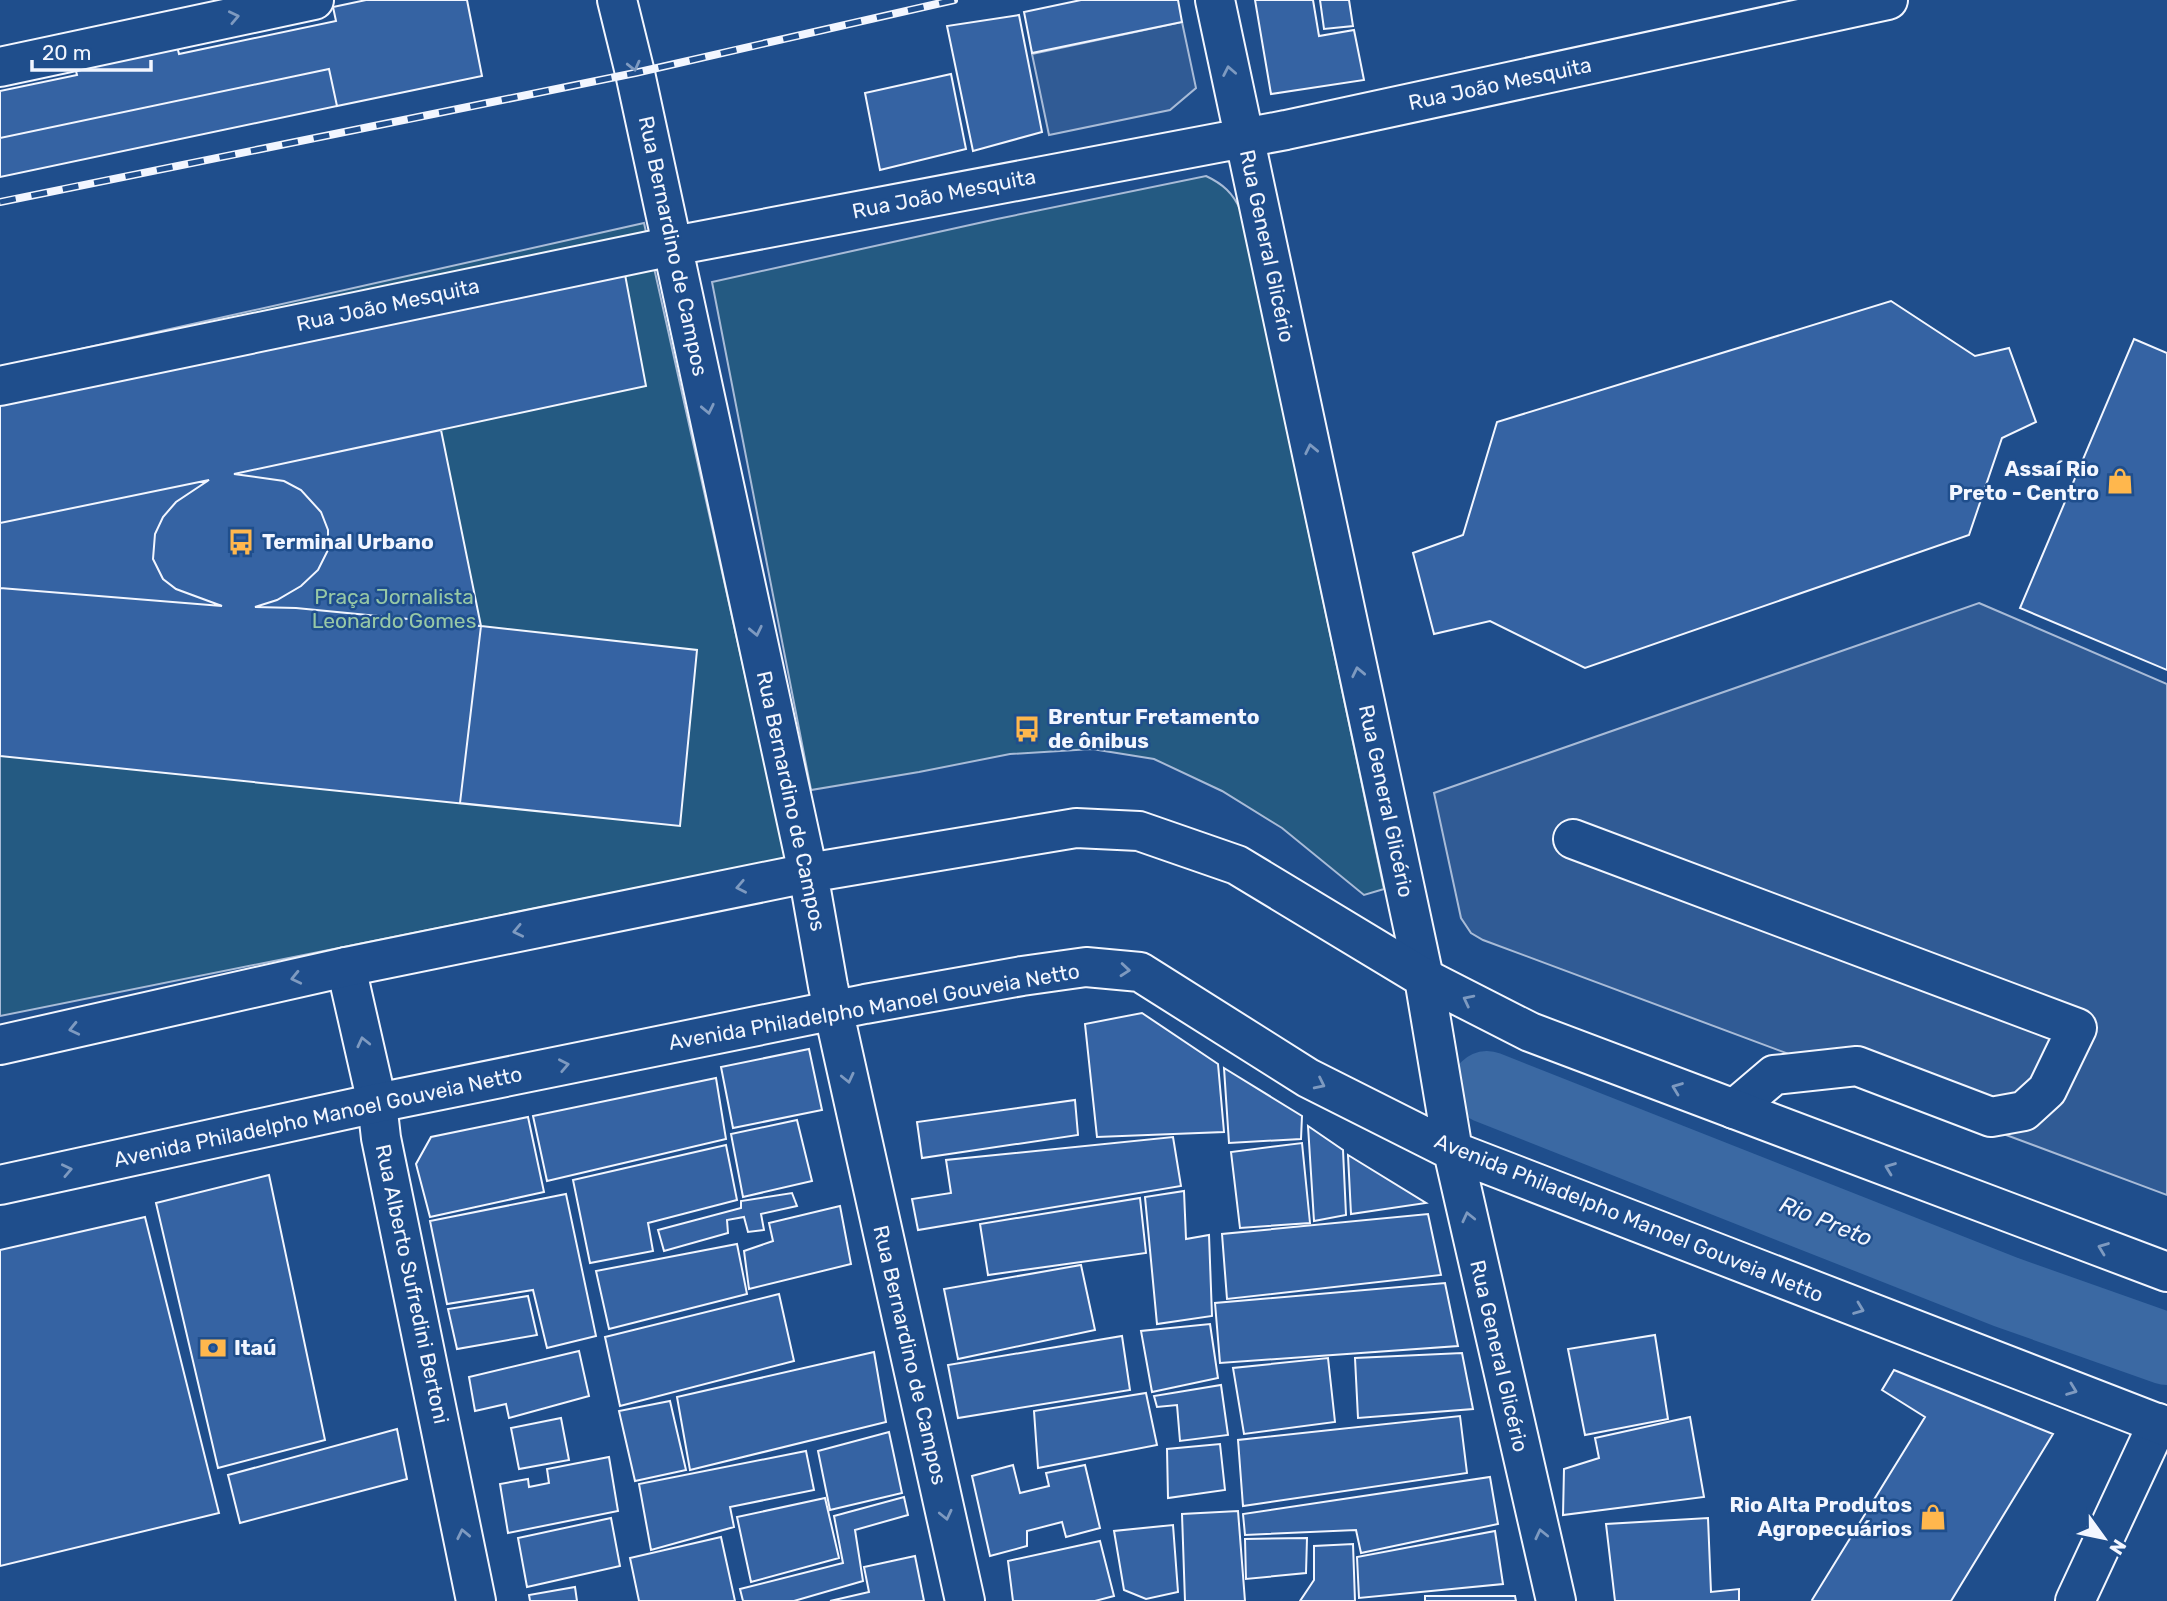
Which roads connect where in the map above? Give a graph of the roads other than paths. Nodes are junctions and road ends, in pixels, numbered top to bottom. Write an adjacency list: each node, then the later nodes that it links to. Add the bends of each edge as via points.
1 (314, 0): 5 (main road, one-way to 1)
2 (617, 0): 7 (main road, Rua Bernardino de Campos, one-way to 7)
3 (1215, 0): 6 (main road, Rua General Glicério, one-way to 3)
4 (1888, 0): 6 (main road, Rua João Mesquita)
5 (0, 67)
6 (1243, 138): 7 (main road, Rua João Mesquita); 12 (main road, Rua General Glicério, one-way to 6)
7 (673, 246): 8 (main road, Rua João Mesquita); 10 (main road, Rua Bernardino de Campos, one-way to 10)
8 (0, 386)
9 (1573, 839): 16 (main road, via 2077,1028 2047,1090 2024,1111 1991,1116 1857,1066 1774,1075)
10 (810, 888): 11 (main road, one-way to 11); 12 (main road, via 1076,828 1139,831 1237,866); 13 (main road, Rua Bernardino de Campos)
11 (349, 983): 14 (main road, one-way to 14); 15 (main road, Rua Alberto Sufredini Bertoni, one-way to 11)
12 (1426, 989): 16 (main road, one-way to 12); 17 (main road, Rua General Glicério)
13 (831, 999): 15 (main road, Avenida Philadelpho Manoel Gouveia Netto, one-way to 13); 17 (main road, Avenida Philadelpho Manoel Gouveia Netto, one-way to 17, via 1086,967 1140,972 1308,1079); 22 (main road, Rua Bernardino de Campos, one-way to 22)
14 (0, 1045)
15 (375, 1094): 18 (main road, Avenida Philadelpho Manoel Gouveia Netto, one-way to 15); 21 (main road, Rua Alberto Sufredini Bertoni, one-way to 15)
16 (1734, 1109): 19 (main road, one-way to 16)
17 (1451, 1135): 20 (main road, Avenida Philadelpho Manoel Gouveia Netto, one-way to 20); 23 (main road, Rua General Glicério, one-way to 17)
18 (0, 1185)
19 (2167, 1272)
20 (2162, 1425): 24 (main road)
21 (476, 1601)
22 (965, 1601)
23 (1556, 1601)
24 (2075, 1601)

